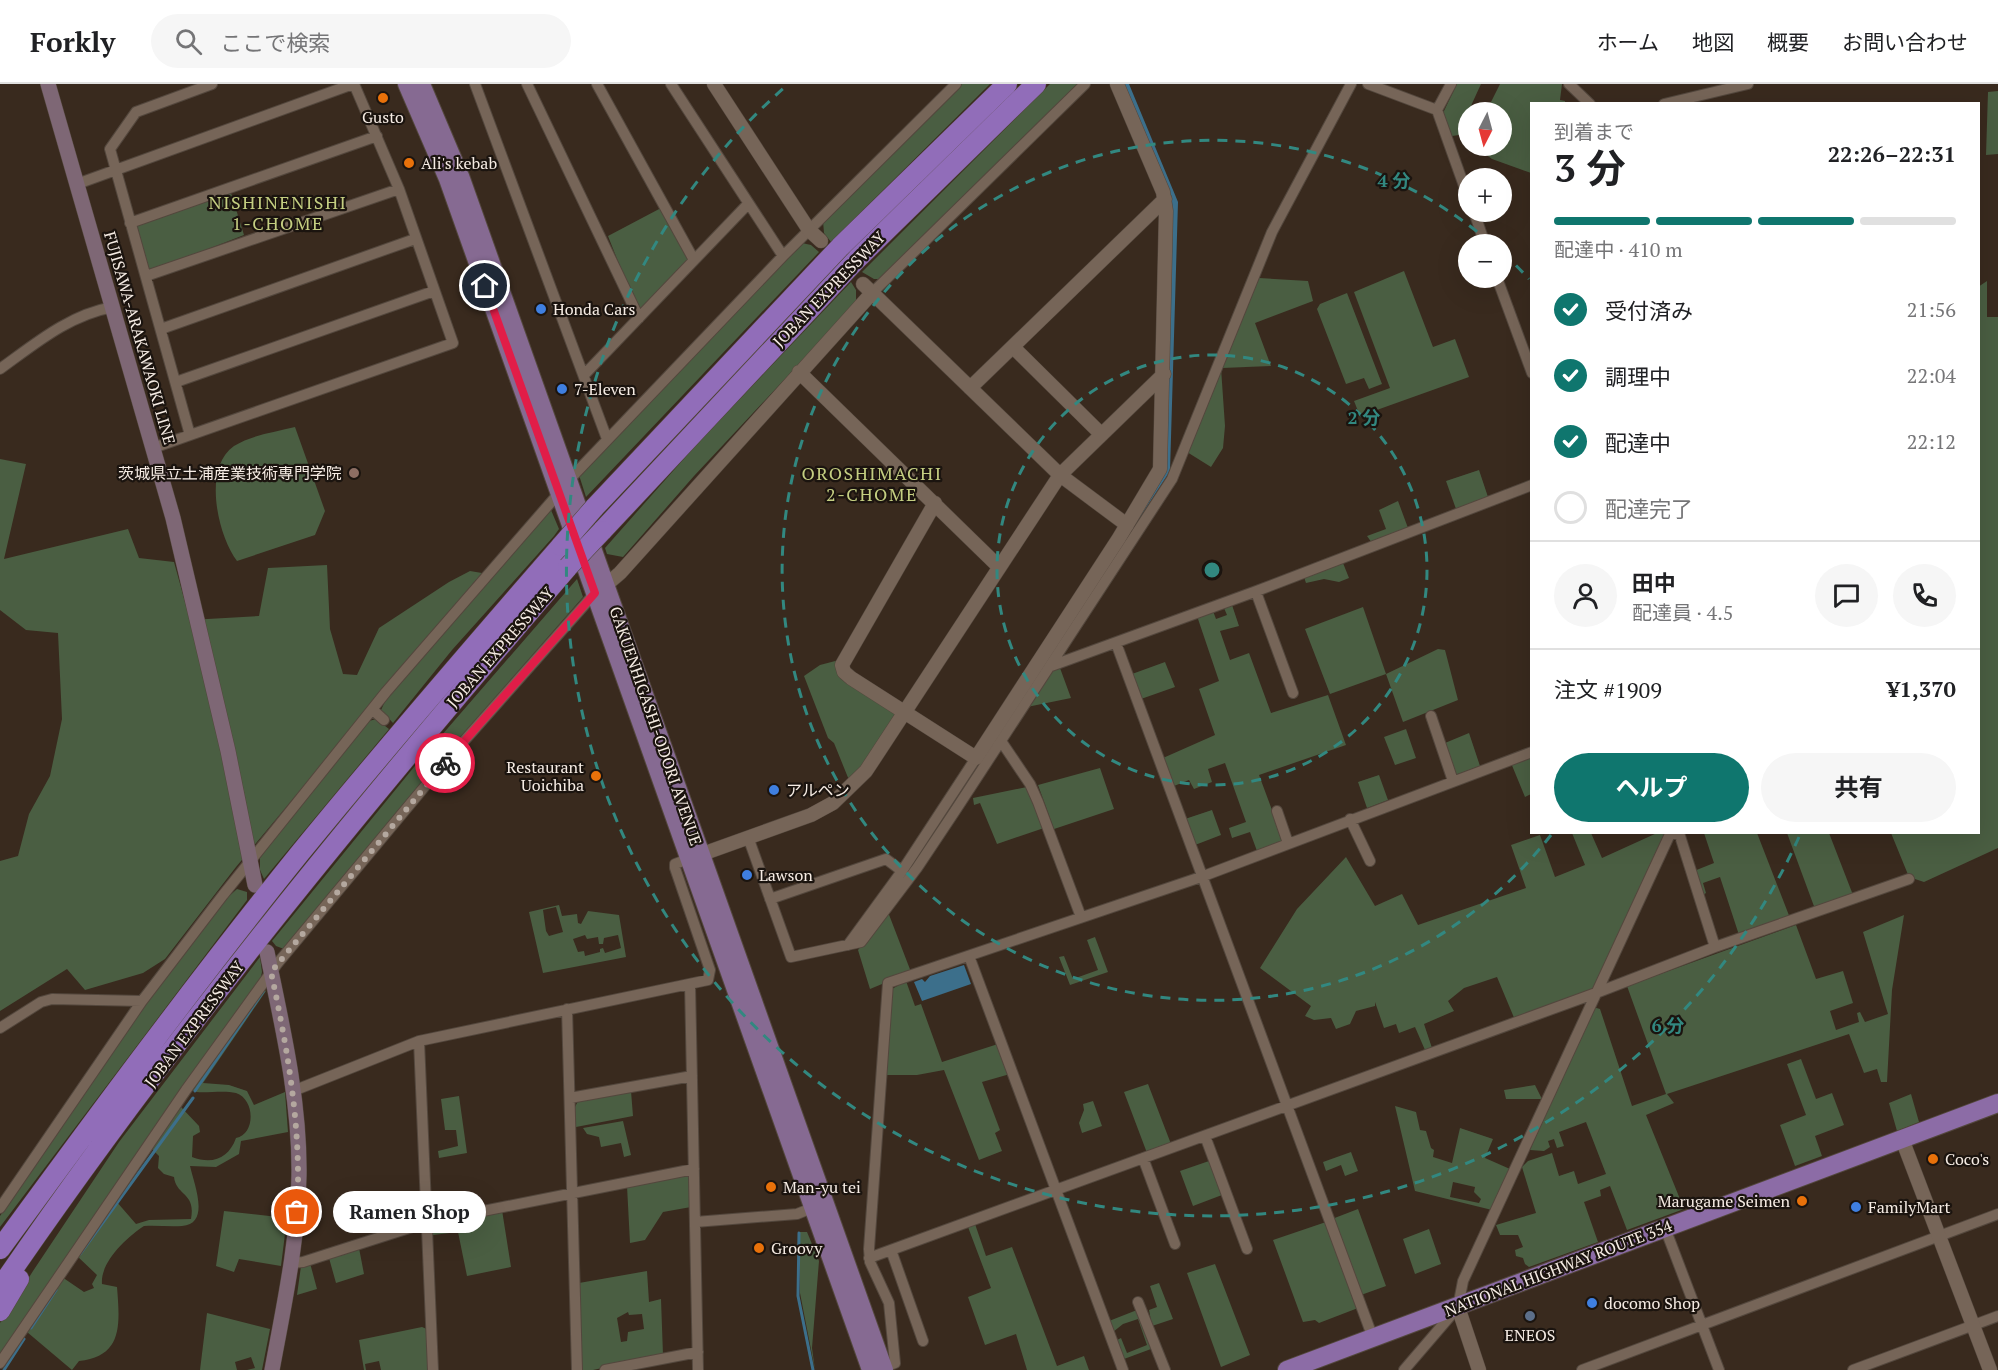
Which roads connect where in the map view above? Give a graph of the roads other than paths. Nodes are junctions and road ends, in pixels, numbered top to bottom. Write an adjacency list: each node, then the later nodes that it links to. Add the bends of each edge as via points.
1 (48, 84): 27 (main road, FUJISAWA-ARAKAWAOKI LINE)
2 (212, 84): 26 (street, via 136,112 110,149)
3 (354, 84): 24 (street); 26 (street)
4 (406, 84): 57 (main road, GAKUENHIGASHI-ODORI AVENUE, via 447,179)
5 (422, 84): 57 (main road, GAKUENHIGASHI-ODORI AVENUE, via 461,176)
6 (475, 84): 49 (street)
7 (527, 84): 42 (street)
8 (597, 84): 36 (street)
9 (671, 84): 30 (street)
10 (714, 84): 32 (street)
11 (956, 84): 32 (street)
12 (1007, 84): 121 (highway, JOBAN EXPRESSWAY, bridge, via 840,247 594,508 404,727 147,1049)
13 (1036, 84): 107 (highway, JOBAN EXPRESSWAY, bridge, via 857,259 568,567 316,865)
14 (1085, 84): 38 (street)
15 (1117, 84): 29 (street)
16 (1351, 84): 65 (street, via 1272,232 1172,479)
17 (1368, 84): 23 (street)
18 (1451, 84): 23 (street)
19 (1569, 84): 21 (street)
20 (1748, 84): 22 (street)
21 (1588, 102)
22 (1672, 102)
23 (1437, 110): 25 (street)
24 (377, 136): 28 (street); 31 (street)
25 (1458, 169)
26 (116, 170): 27 (street); 31 (street)
27 (77, 184): 41 (main road, FUJISAWA-ARAKAWAOKI LINE)
28 (399, 189): 33 (street); 37 (street)
29 (1165, 199): 44 (street); 48 (street)
30 (748, 204): 35 (street); 36 (street)
31 (130, 223): 37 (street)
32 (809, 230): 34 (street); 35 (street)
33 (416, 239): 40 (street); 43 (street)
34 (821, 241)
35 (783, 256): 54 (street)
36 (694, 260): 42 (street)
37 (146, 276): 43 (street)
38 (868, 288): 47 (street); 51 (street)
39 (1501, 288): 45 (street)
40 (434, 291): 50 (street); 53 (street, via 453,343)
41 (113, 307): 46 (street, via 82,314 60,326); 55 (main road, FUJISAWA-ARAKAWAOKI LINE)
42 (639, 318): 49 (street)
43 (161, 329): 50 (street)
44 (1013, 347): 51 (street); 52 (street)
45 (1530, 368)
46 (0, 369)
47 (799, 372): 59 (street); 62 (street, via 620,573)
48 (1164, 374): 52 (street); 60 (street, via 1160,469)
49 (584, 375): 54 (street)
50 (176, 382): 53 (street)
51 (970, 388): 56 (street)
52 (1101, 434): 56 (street)
53 (190, 435): 55 (street)
54 (607, 439): 57 (street)
55 (153, 448): 83 (main road, FUJISAWA-ARAKAWAOKI LINE, via 193,598)
56 (1060, 475): 60 (street); 61 (street)
57 (564, 486): 62 (main road, GAKUENHIGASHI-ODORI AVENUE); 67 (street)
58 (1530, 486): 63 (street)
59 (935, 503): 61 (street); 68 (street, via 842,665 851,678)
60 (1127, 525): 73 (street)
61 (999, 567): 68 (street)
62 (600, 589): 81 (main road, GAKUENHIGASHI-ODORI AVENUE); 94 (street, via 438,764)
63 (1256, 592): 64 (street); 66 (street)
64 (1116, 643): 65 (street); 85 (street)
65 (1051, 666): 71 (street)
66 (1293, 693)
67 (373, 710): 70 (street); 83 (street)
68 (905, 713): 73 (street); 79 (street, via 866,771 833,803)
69 (1431, 716): 74 (street)
70 (384, 720)
71 (1001, 741): 89 (street, via 1030,784 1045,816); 90 (street, via 917,868 861,942)
72 (1530, 753): 74 (street)
73 (976, 758): 84 (street)
74 (1453, 781): 76 (street)
75 (1277, 812): 80 (street)
76 (1350, 819): 80 (street); 82 (street)
77 (1671, 834): 96 (street)
78 (1676, 834): 91 (street, via 1680,836)
79 (748, 837): 81 (street); 88 (street)
80 (1288, 843): 85 (street)
81 (695, 857): 95 (street, via 675,864 675,868 711,977); 113 (main road, GAKUENHIGASHI-ODORI AVENUE)
82 (1370, 861)
83 (251, 862): 87 (main road, FUJISAWA-ARAKAWAOKI LINE); 97 (street)
84 (902, 871): 88 (street, via 886,859); 90 (street)
85 (1201, 877): 89 (street); 105 (street)
86 (1909, 879): 91 (street)
87 (255, 885)
88 (770, 899): 90 (street, via 791,957)
89 (1081, 917): 93 (street)
90 (848, 945)
91 (1715, 947): 96 (street)
92 (267, 952): 94 (main road)
93 (969, 956): 111 (street); 124 (street, via 888,983)
94 (271, 972): 102 (main road); 136 (street)
95 (690, 984): 98 (street); 101 (street)
96 (1596, 993): 105 (street); 128 (street, via 1463,1281)
97 (142, 1001): 99 (street, via 52,999); 114 (street)
98 (567, 1009): 100 (street); 103 (street)
99 (0, 1028)
100 (419, 1041): 102 (street); 116 (street)
101 (692, 1076): 103 (street); 110 (street)
102 (293, 1091): 125 (main road, via 299,1173)
103 (570, 1098): 112 (street)
104 (1998, 1103): 108 (highway, NATIONAL HIGHWAY ROUTE 354)
105 (1286, 1106): 106 (street); 133 (street)
106 (1205, 1136): 109 (street); 122 (street)
107 (106, 1139): 126 (highway, JOBAN EXPRESSWAY); 129 (highway)
108 (1902, 1139): 118 (highway, NATIONAL HIGHWAY ROUTE 354); 119 (street)
109 (1143, 1158): 111 (street); 120 (street)
110 (694, 1169): 112 (street); 117 (street)
111 (1057, 1190): 123 (street); 143 (street)
112 (573, 1193): 116 (street); 140 (street)
113 (819, 1206): 117 (street, via 796,1214); 137 (main road)
114 (0, 1208)
115 (1998, 1214): 119 (street)
116 (428, 1222): 125 (street); 139 (street)
117 (695, 1222): 135 (street)
118 (1665, 1228): 128 (highway, NATIONAL HIGHWAY ROUTE 354); 131 (street)
119 (1938, 1236): 131 (street); 132 (street)
120 (1175, 1244)
121 (0, 1249)
122 (1247, 1249)
123 (891, 1250): 124 (street); 134 (street)
124 (869, 1258): 137 (street, via 889,1303 894,1334 895,1363)
125 (291, 1263): 138 (main road)
126 (0, 1288)
127 (1138, 1302): 144 (street)
128 (1458, 1307): 133 (highway, NATIONAL HIGHWAY ROUTE 354); 146 (street); 147 (street)
129 (0, 1311)
130 (1998, 1316): 132 (street)
131 (1701, 1325): 148 (street); 149 (street)
132 (1972, 1325): 150 (street); 151 (street)
133 (1374, 1338): 145 (highway, NATIONAL HIGHWAY ROUTE 354)
134 (923, 1341)
135 (698, 1352): 141 (street); 142 (street)
136 (0, 1363)
137 (880, 1369)
138 (272, 1370)
139 (433, 1370)
140 (577, 1370)
141 (605, 1370)
142 (698, 1370)
143 (1123, 1370)
144 (1165, 1370)
145 (1287, 1370)
146 (1404, 1370)
147 (1479, 1370)
148 (1582, 1370)
149 (1719, 1370)
150 (1853, 1370)
151 (1990, 1370)

